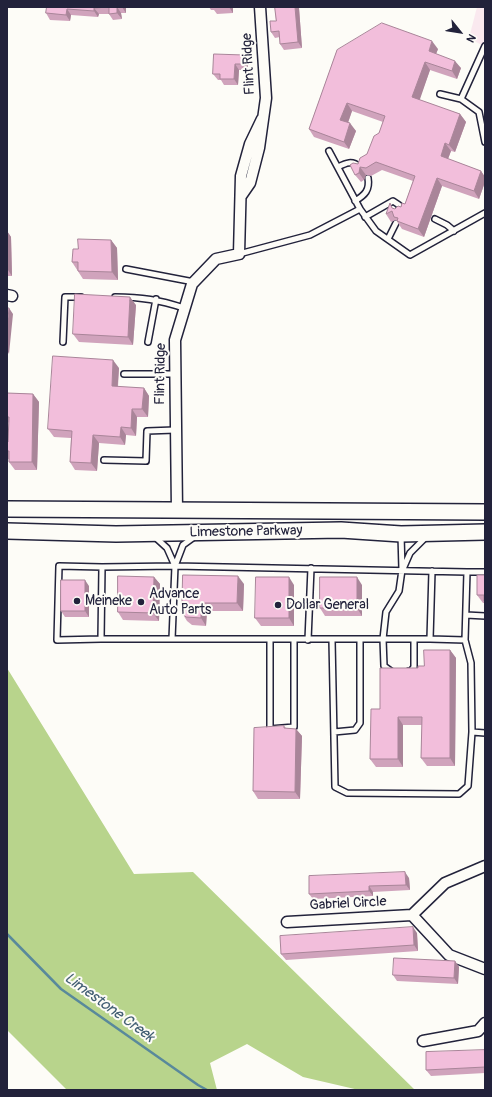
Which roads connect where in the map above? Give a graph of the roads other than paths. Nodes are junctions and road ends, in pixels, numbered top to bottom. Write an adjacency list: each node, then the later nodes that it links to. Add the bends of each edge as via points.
1 (260, 7): 19 (street, Flint Ridge, via 266,98 262,119 250,144 249,166 240,176)
2 (485, 46): 4 (lane)
3 (440, 94): 4 (lane)
4 (461, 99): 5 (lane, via 479,112)
5 (485, 142)
6 (329, 151): 7 (lane)
7 (338, 167): 8 (lane, via 347,162 355,163); 10 (lane)
8 (362, 168)
9 (368, 178): 10 (lane, via 366,194)
10 (355, 201): 11 (lane)
11 (360, 209): 14 (lane); 19 (lane, via 310,234)
12 (400, 212): 14 (lane, via 399,205 393,201)
13 (485, 213): 17 (lane)
14 (365, 217): 18 (lane, via 376,231)
15 (435, 219): 17 (lane)
16 (396, 223): 18 (lane)
17 (454, 231): 18 (lane, via 410,255)
18 (388, 239)
19 (239, 254): 21 (street, Flint Ridge, via 216,258)
20 (126, 269): 21 (lane)
21 (194, 282): 25 (street, Flint Ridge)
22 (87, 297): 26 (lane, via 65,297)
23 (109, 297): 24 (lane)
24 (156, 299): 25 (lane); 27 (lane)
25 (184, 308): 29 (street, Flint Ridge, via 175,340)
26 (63, 342)
27 (148, 342)
28 (124, 374): 29 (lane)
29 (175, 374): 30 (street, Flint Ridge)
30 (175, 430): 31 (lane, via 147,431 146,461); 33 (street, Flint Ridge)
31 (104, 460)
32 (7, 509): 33 (main road, Limestone Parkway)
33 (176, 511): 35 (main road, Limestone Parkway)
34 (485, 512): 35 (main road, Limestone Parkway)
35 (401, 513): 41 (main road)
36 (7, 531): 38 (main road, Limestone Parkway)
37 (485, 532): 40 (main road, Limestone Parkway)
38 (152, 533): 39 (main road, Limestone Parkway); 42 (lane, via 167,548)
39 (199, 533): 41 (main road, Limestone Parkway, via 342,530); 42 (lane, via 183,545)
40 (433, 533): 41 (main road, Limestone Parkway); 45 (lane, via 423,539 410,553)
41 (401, 534): 45 (lane)
42 (175, 566): 43 (lane); 44 (lane); 52 (lane)
43 (102, 567): 51 (lane); 51 (lane, via 59,566 57,640)
44 (311, 568): 45 (lane); 57 (lane)
45 (402, 570): 46 (lane); 53 (lane, via 399,591 386,612)
46 (432, 571): 47 (lane); 54 (lane)
47 (466, 572): 48 (lane); 49 (lane)
48 (485, 572)
49 (466, 615): 50 (lane); 61 (lane)
50 (485, 616)
51 (101, 639): 52 (lane)
52 (172, 639): 55 (lane)
53 (383, 639): 59 (lane); 60 (lane); 62 (lane, via 384,666 388,671)
54 (430, 639): 60 (lane); 61 (lane)
55 (270, 640): 56 (lane); 56 (lane, via 270,728 294,727)
56 (294, 640): 57 (lane)
57 (308, 640): 58 (lane)
58 (332, 640): 59 (lane); 64 (lane)
59 (360, 640): 64 (lane, via 360,722 355,730)
60 (414, 640): 63 (lane, via 414,667 411,671)
61 (465, 640): 65 (lane, via 471,663)
62 (396, 671)
63 (404, 671)
64 (334, 732): 65 (lane, via 335,786 346,793 452,794 459,794 468,786)
65 (472, 732): 66 (lane)
66 (485, 733)
67 (485, 866): 68 (street, via 445,883)
68 (412, 915): 69 (street, Gabriel Circle); 70 (street, via 449,955)
69 (287, 922)
70 (485, 969)
71 (485, 1023): 72 (street, via 478,1031)
72 (423, 1041)

